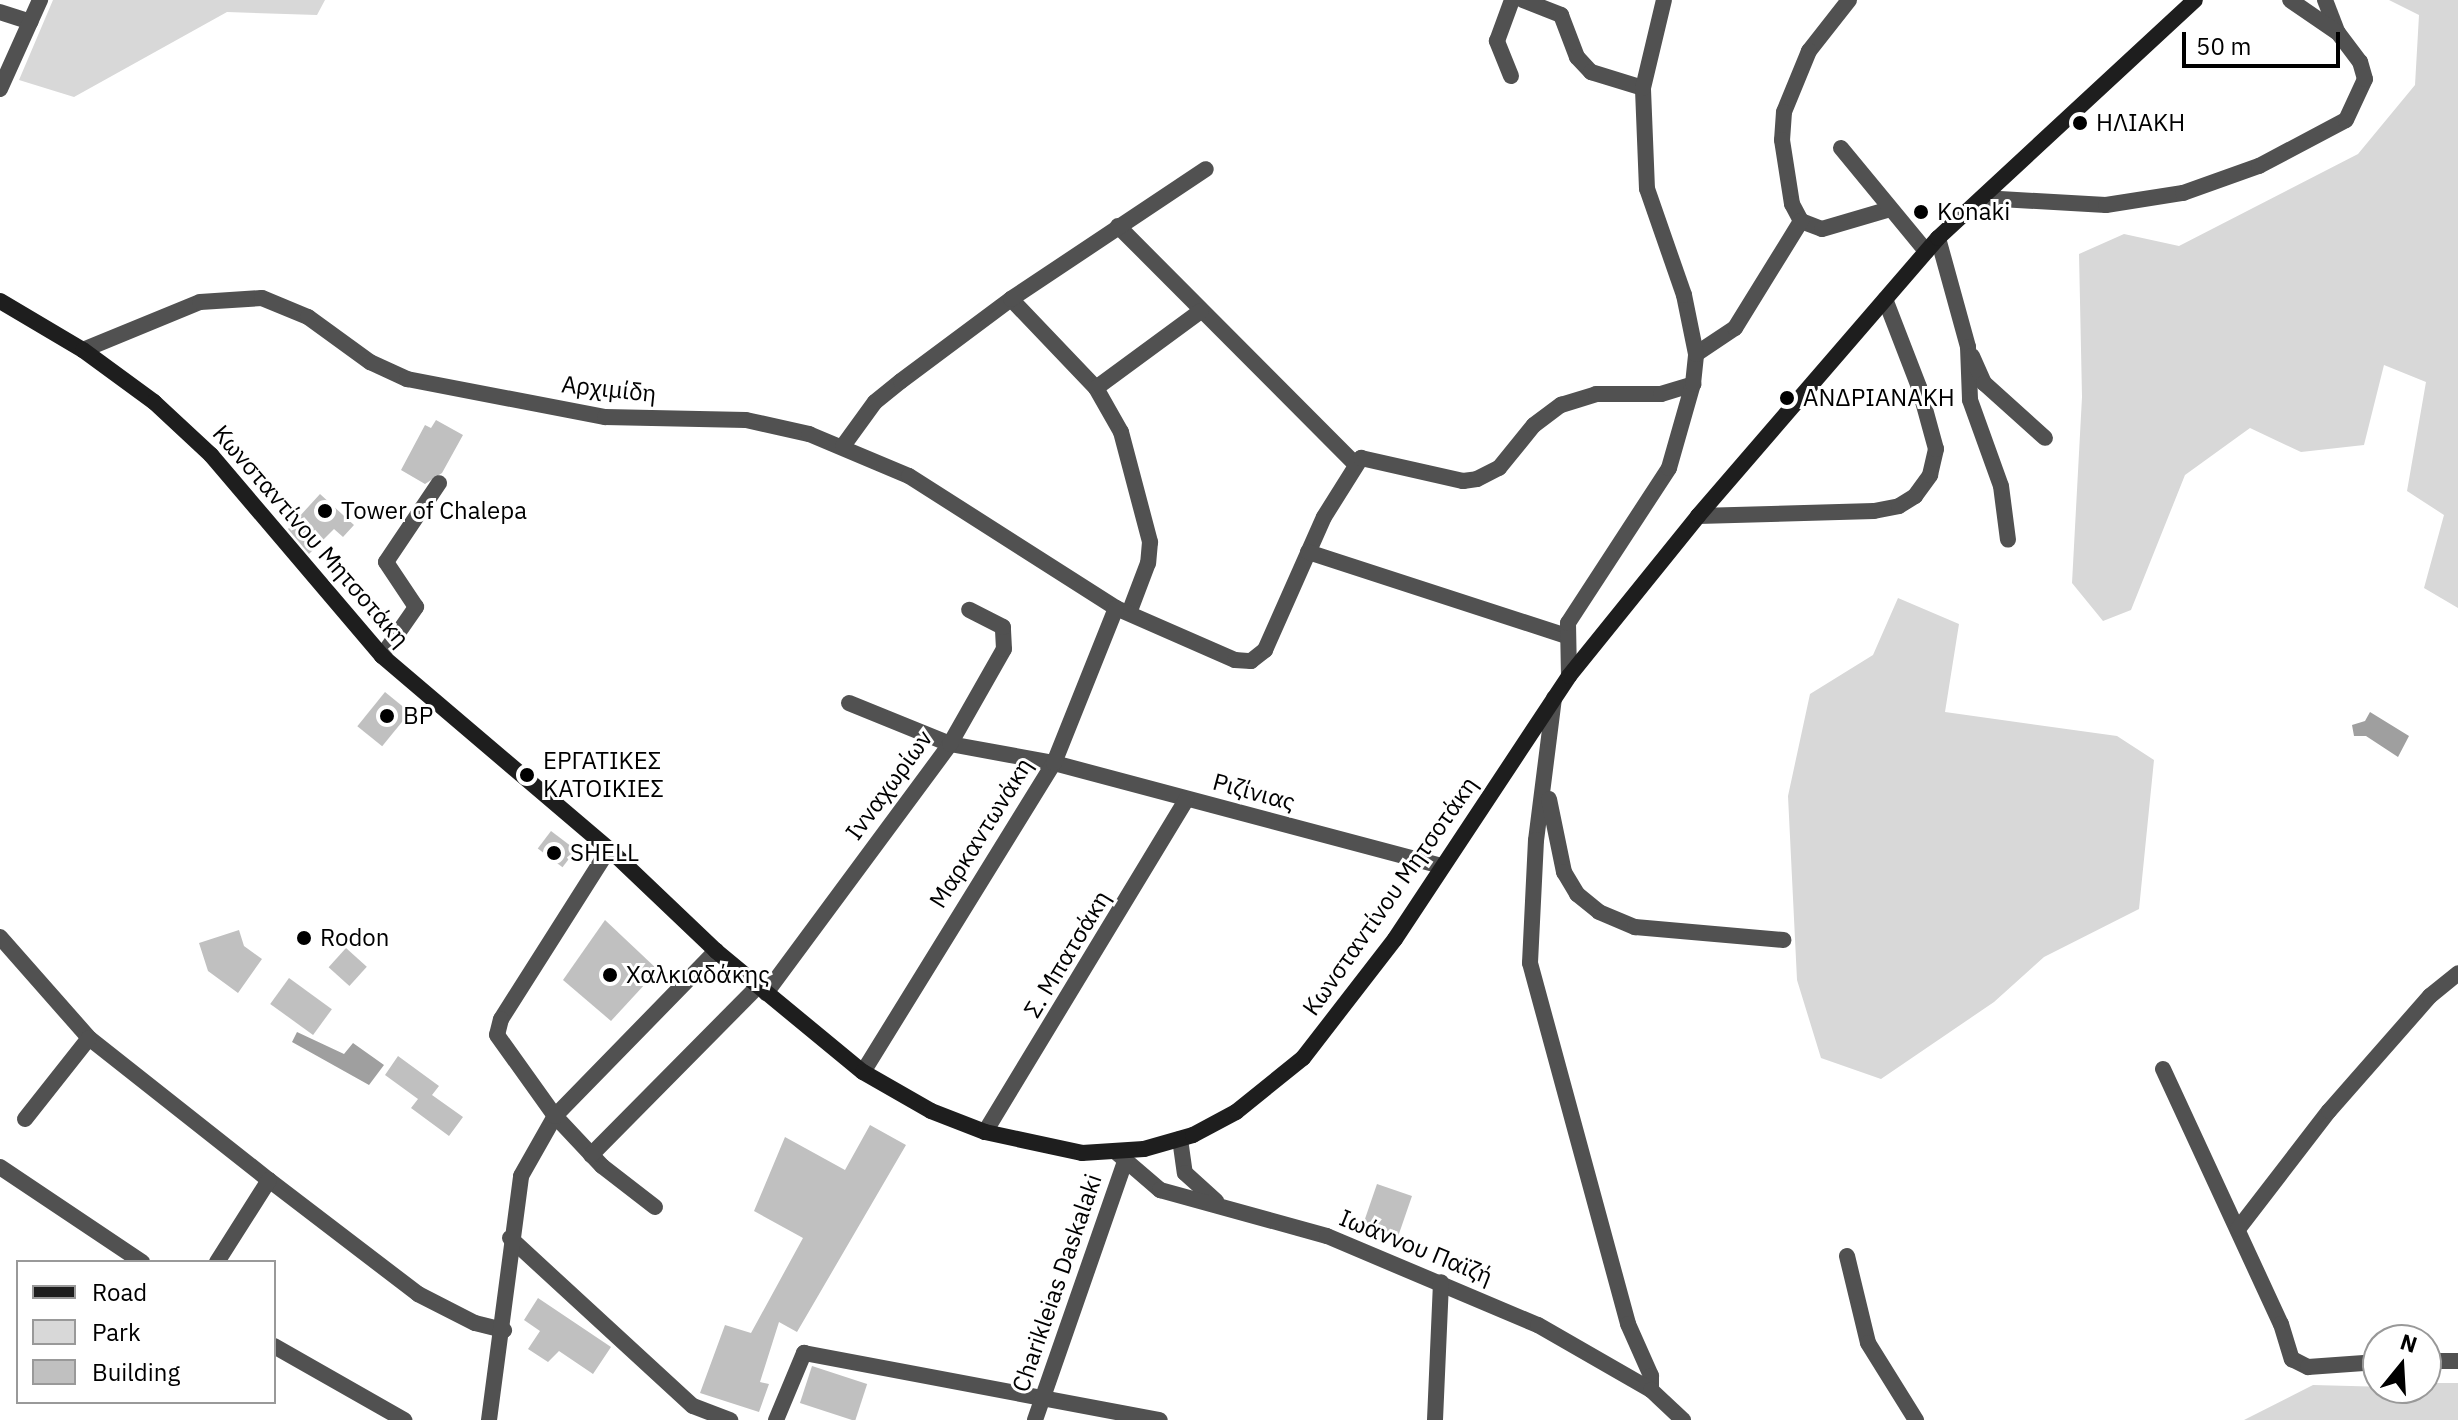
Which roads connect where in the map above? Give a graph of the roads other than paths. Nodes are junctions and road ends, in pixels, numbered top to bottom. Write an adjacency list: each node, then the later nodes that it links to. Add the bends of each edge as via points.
1 (40, 0): 10 (street)
2 (1512, 0): 12 (street, via 1497,41)
3 (1523, 0): 13 (street, via 1561,15 1577,57 1591,72)
4 (1664, 0): 13 (street)
5 (1849, 0): 19 (street, via 1809,51 1784,112 1782,140 1792,204)
6 (2195, 0): 17 (main road, Κωνσταντίνου Μητσοτάκη)
7 (2290, 0): 11 (street)
8 (2325, 0): 11 (street)
9 (0, 12): 10 (street)
10 (30, 22): 14 (street)
11 (2338, 33): 17 (street, via 2360,62 2365,79 2358,102 2346,120 2282,155 2183,193 2106,205)
12 (1511, 76)
13 (1643, 88): 29 (street, via 1647,189 1684,295)
14 (0, 89)
15 (1841, 148): 18 (street)
16 (1206, 169): 20 (street)
17 (1983, 198): 21 (main road, Κωνσταντίνου Μητσοτάκη)
18 (1890, 209): 19 (street, via 1822,229); 22 (street)
19 (1801, 221): 29 (street, via 1735,328)
20 (1118, 226): 23 (street); 26 (street)
21 (1938, 238): 22 (main road, Κωνσταντίνου Μητσοτάκη); 27 (street)
22 (1926, 251): 24 (main road, Κωνσταντίνου Μητσοτάκη)
23 (1011, 299): 31 (street, Μαρκαντωνάκη); 33 (street, via 875,402)
24 (1885, 299): 36 (main road, Κωνσταντίνου Μητσοτάκη); 36 (street, via 1936,449 1930,475 1915,496 1874,511)
25 (0, 301): 28 (main road, Κωνσταντίνου Μητσοτάκη)
26 (1201, 311): 31 (street); 34 (street)
27 (1968, 347): 32 (street, via 1984,383); 37 (street, via 1970,400 2001,486)
28 (83, 350): 33 (street, Αρχιμίδη, via 200,302 262,298 308,317 370,362 407,379 605,417 746,420); 42 (main road, Κωνσταντίνου Μητσοτάκη, via 154,402 211,455)
29 (1696, 354): 30 (street)
30 (1693, 384): 34 (street, via 1661,394 1596,394 1561,405 1534,425 1499,468 1477,479 1448,478 1370,457); 41 (street, via 1669,468 1577,605)
31 (1096, 388): 40 (street, Μαρκαντωνάκη, via 1121,432 1150,542 1148,563)
32 (2045, 438)
33 (843, 446): 40 (street, Αρχιμίδη, via 909,476)
34 (1354, 463): 38 (street)
35 (439, 483): 42 (street, via 386,562 416,607)
36 (1698, 516): 43 (main road, Κωνσταντίνου Μητσοτάκη)
37 (2008, 540)
38 (1308, 552): 40 (street, Αρχιμίδη, via 1265,650 1251,661 1235,660); 41 (street)
39 (969, 610): 46 (street, Ινναχωρίων, via 1007,634 1004,649)
40 (1122, 610): 47 (street, Μαρκαντωνάκη)
41 (1564, 635): 43 (street)
42 (382, 656): 50 (main road, Κωνσταντίνου Μητσοτάκη)
43 (1569, 676): 44 (main road, Κωνσταντίνου Μητσοτάκη)
44 (1554, 698): 48 (street); 51 (main road, Κωνσταντίνου Μητσοτάκη)
45 (849, 703): 46 (street, Ριζίνιας)
46 (950, 744): 47 (street, Ριζίνιας); 56 (street, Ινναχωρίων)
47 (1054, 763): 49 (street, Ριζίνιας); 59 (street, Μαρκαντωνάκη)
48 (1547, 766): 53 (street, via 1550,824 1564,872 1577,894 1599,912 1635,927); 81 (street, via 1534,852 1530,963)
49 (1187, 799): 51 (street, Ριζίνιας); 62 (street, Σ. Μπατσάκη)
50 (609, 849): 54 (main road, Κωνσταντίνου Μητσοτάκη); 60 (street, via 497,1027 497,1035)
51 (1441, 866): 63 (main road, Κωνσταντίνου Μητσοτάκη, via 1360,988 1303,1058 1236,1112)
52 (0, 937): 57 (street)
53 (1783, 940)
54 (716, 951): 56 (main road, Κωνσταντίνου Μητσοτάκη); 60 (street)
55 (2458, 973): 72 (street, via 2430,996 2329,1111)
56 (762, 990): 59 (main road, Κωνσταντίνου Μητσοτάκη); 64 (street, Ινναχωρίων)
57 (89, 1038): 61 (street); 68 (street)
58 (2163, 1069): 72 (street)
59 (863, 1072): 62 (main road, Κωνσταντίνου Μητσοτάκη, via 931,1111)
60 (555, 1116): 64 (street); 73 (street, via 521,1176)
61 (25, 1119)
62 (985, 1132): 65 (main road, Κωνσταντίνου Μητσοτάκη, via 1041,1147)
63 (1180, 1139): 65 (main road, Κωνσταντίνου Μητσοτάκη); 67 (street)
64 (591, 1155): 71 (street)
65 (1121, 1158): 69 (street, Ιωάννου Παϊζή, via 1149,1185); 82 (street, Charikleias Daskalaki)
66 (0, 1167): 75 (street)
67 (1185, 1173): 69 (street); 70 (street)
68 (269, 1180): 76 (street); 78 (street, via 418,1294 475,1323)
69 (1168, 1193): 70 (street, Ιωάννου Παϊζή)
70 (1221, 1205): 77 (street, Ιωάννου Παϊζή, via 1327,1236)
71 (655, 1207)
72 (2238, 1229): 80 (street, via 2295,1363)
73 (510, 1238): 78 (street); 85 (street, via 693,1406)
74 (1847, 1256): 91 (street, via 1868,1343)
75 (139, 1260)
76 (218, 1260)
77 (1441, 1282): 81 (street, Ιωάννου Παϊζή, via 1538,1325); 89 (street)
78 (504, 1330): 84 (street)
79 (276, 1347): 83 (street)
80 (2362, 1363)
81 (1651, 1390): 90 (street, Ιωάννου Παϊζή)
82 (1042, 1397): 86 (street, via 804,1353); 87 (street, Charikleias Daskalaki); 88 (street)
83 (404, 1420)
84 (489, 1420)
85 (730, 1420)
86 (776, 1420)
87 (1035, 1420)
88 (1160, 1420)
89 (1435, 1420)
90 (1683, 1420)
91 (1916, 1420)

